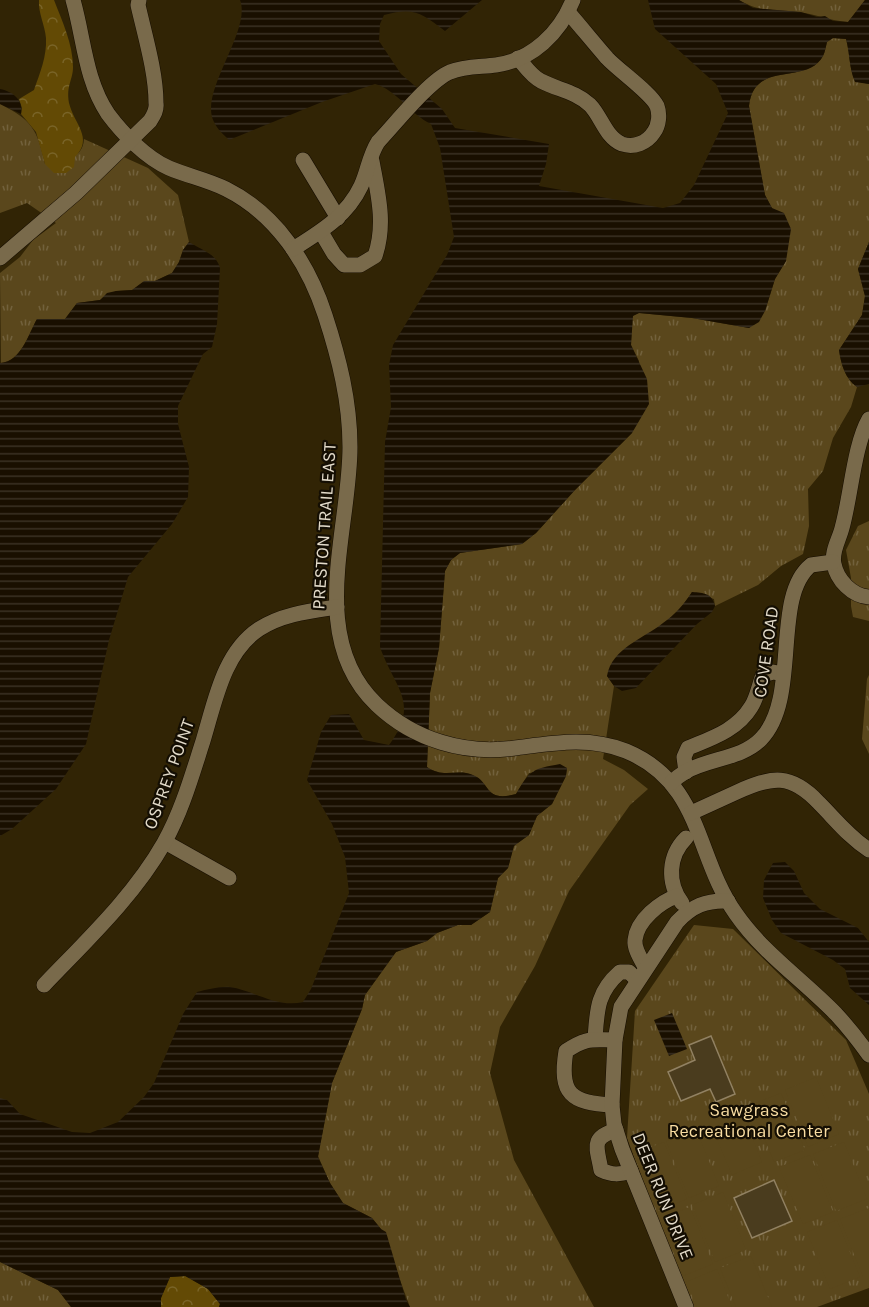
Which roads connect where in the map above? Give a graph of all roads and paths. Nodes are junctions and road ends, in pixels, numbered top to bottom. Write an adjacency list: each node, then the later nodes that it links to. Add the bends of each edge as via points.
1 (73, 0): 5 (street, PRESTON TRAIL EAST, via 96,93)
2 (139, 0): 5 (street, via 157,104 150,120)
3 (571, 6): 4 (street, via 561,25 546,40); 4 (street, via 608,58 655,103 659,118 652,135 638,144 613,139 580,97 541,81)
4 (518, 58): 6 (street, via 450,72 437,79 378,142)
5 (131, 139): 10 (street, PRESTON TRAIL EAST, via 164,165 221,186 245,200 267,217); 11 (street)
6 (370, 156): 8 (street, via 362,185); 9 (street, via 382,210 381,240 375,256 360,266 344,265)
7 (303, 160): 8 (street)
8 (338, 218): 9 (street)
9 (321, 232): 10 (street)
10 (293, 249): 15 (street, PRESTON TRAIL EAST, via 320,301 340,366 348,410 350,473)
11 (0, 258)
12 (869, 419): 13 (street, via 861,436)
13 (833, 562): 14 (street, via 846,587); 16 (street, COVE ROAD, via 810,565 798,579)
14 (869, 597)
15 (337, 607): 18 (street, PRESTON TRAIL EAST, via 341,642 365,693 403,724 433,740 456,747 493,750 571,741 599,743 638,757); 21 (street, OSPREY POINT, via 278,619 247,638 237,650 223,677 192,778)
16 (783, 674): 17 (street, COVE ROAD, via 777,710 762,738 741,752); 17 (street, via 763,675 752,705 740,722 688,748 684,756)
17 (686, 772): 18 (street, COVE ROAD)
18 (671, 783): 19 (street, PRESTON TRAIL EAST)
19 (691, 813): 22 (street, via 756,783 782,779 798,785); 25 (street, PRESTON TRAIL EAST)
20 (687, 838): 24 (street, via 675,854 671,868)
21 (165, 842): 23 (street); 28 (street, OSPREY POINT, via 135,886)
22 (869, 850)
23 (229, 878)
24 (677, 896): 26 (street); 27 (street, via 653,908 640,928 635,940)
25 (728, 901): 26 (street, DEER RUN DRIVE, via 715,900); 31 (street, PRESTON TRAIL EAST, via 769,953 834,1012)
26 (687, 911): 27 (street, DEER RUN DRIVE)
27 (641, 974): 29 (street, via 620,972 608,983 599,1001); 30 (street, DEER RUN DRIVE, via 621,1007)
28 (44, 985)
29 (595, 1039): 30 (street); 32 (street, via 579,1042 566,1051 565,1088 575,1099)
30 (615, 1040): 32 (street, DEER RUN DRIVE)
31 (869, 1055)
32 (612, 1105): 33 (street, DEER RUN DRIVE)
33 (616, 1130): 34 (street, DEER RUN DRIVE); 34 (street, via 597,1139 601,1170 612,1175)
34 (631, 1171): 35 (street, DEER RUN DRIVE)
35 (686, 1307)

